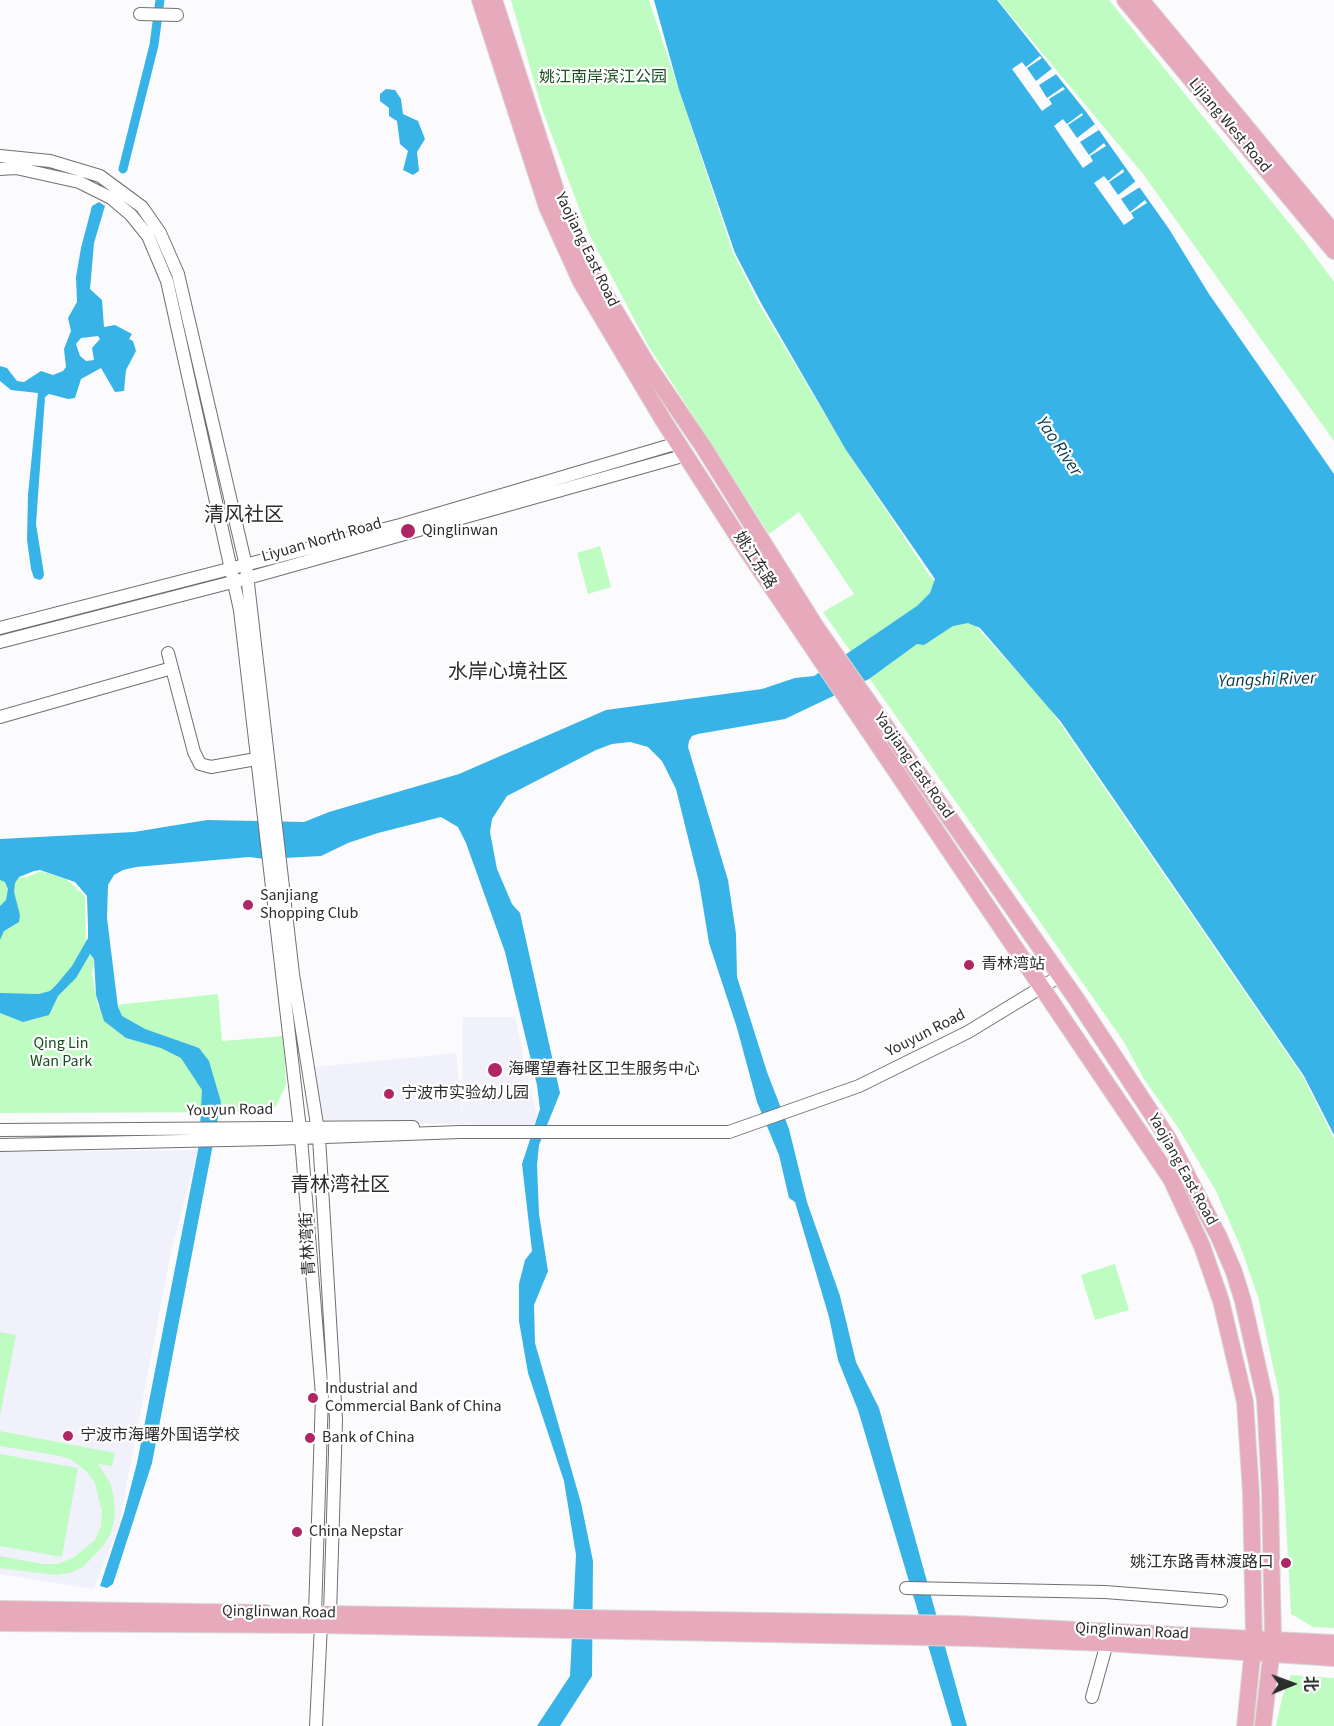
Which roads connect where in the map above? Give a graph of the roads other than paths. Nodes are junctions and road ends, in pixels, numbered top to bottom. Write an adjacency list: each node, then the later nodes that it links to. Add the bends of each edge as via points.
1 (480, 0): 11 (main road, Yaojiang East Road, via 558,234 581,282)
2 (494, 0): 18 (main road, 姚江东路, via 560,203 595,277 704,448)
3 (1125, 0): 10 (main road, Lijiang West Road)
4 (1141, 0): 9 (main road, Lijiang West Road)
5 (140, 14): 6 (street)
6 (177, 15)
7 (0, 156): 12 (street, via 50,160 100,176 142,207 160,233 178,274)
8 (0, 169): 13 (street, via 16,168 79,182 111,198 148,236 167,281)
9 (1334, 233)
10 (1334, 251)
11 (682, 449): 12 (street, Liyuan North Road, via 400,525); 18 (main road, 姚江东路)
12 (247, 572): 13 (street, Liyuan North Road); 22 (street)
13 (232, 576): 14 (street, Liyuan North Road); 15 (street, Liyuan North Road); 21 (street, via 240,610)
14 (0, 628)
15 (0, 642)
16 (168, 654): 17 (street)
17 (172, 668): 20 (street); 21 (street, via 200,764 211,767)
18 (835, 669): 19 (main road)
19 (856, 700): 24 (main road, Yaojiang East Road); 25 (main road, Yaojiang East Road)
20 (0, 717)
21 (256, 759): 22 (street)
22 (270, 822): 23 (street)
23 (274, 860): 27 (street, 青林湾街); 28 (street, 青林湾街)
24 (1060, 976): 25 (street, Youyun Road); 40 (main road, Yaojiang East Road, via 1169,1140 1234,1272 1265,1399)
25 (1040, 988): 28 (street, Youyun Road, via 948,1042 859,1086 729,1132); 39 (main road, Yaojiang East Road, via 1171,1179 1202,1246 1221,1301 1245,1402 1251,1493)
26 (0, 1130): 29 (street, Youyun Road, via 189,1128)
27 (299, 1132): 28 (street, Youyun Road); 29 (street, Youyun Road); 34 (street, 青林湾街, via 322,1395)
28 (319, 1132): 34 (street, 青林湾街, via 336,1420)
29 (226, 1134): 30 (street, Youyun Road, via 188,1141)
30 (0, 1145)
31 (906, 1588): 32 (street, via 1105,1592)
32 (1221, 1601)
33 (0, 1609): 34 (main road, Qinglinwan Road)
34 (322, 1617): 35 (main road, Qinglinwan Road); 36 (main road, Qinglinwan Road); 44 (street, 青林湾街)
35 (0, 1623)
36 (921, 1630): 37 (main road, Qinglinwan Road, via 970,1638); 39 (main road, Qinglinwan Road, via 959,1624)
37 (1107, 1643): 39 (main road, Qinglinwan Road); 43 (street)
38 (1334, 1643): 41 (main road)
39 (1253, 1645): 40 (main road, Qinglinwan Road); 45 (main road, Yaojiang East Road)
40 (1272, 1646): 41 (main road, Qinglinwan Road); 46 (main road, Yaojiang East Road)
41 (1306, 1648): 42 (main road)
42 (1334, 1658)
43 (1092, 1697)
44 (316, 1726)
45 (1245, 1726)
46 (1263, 1726)

